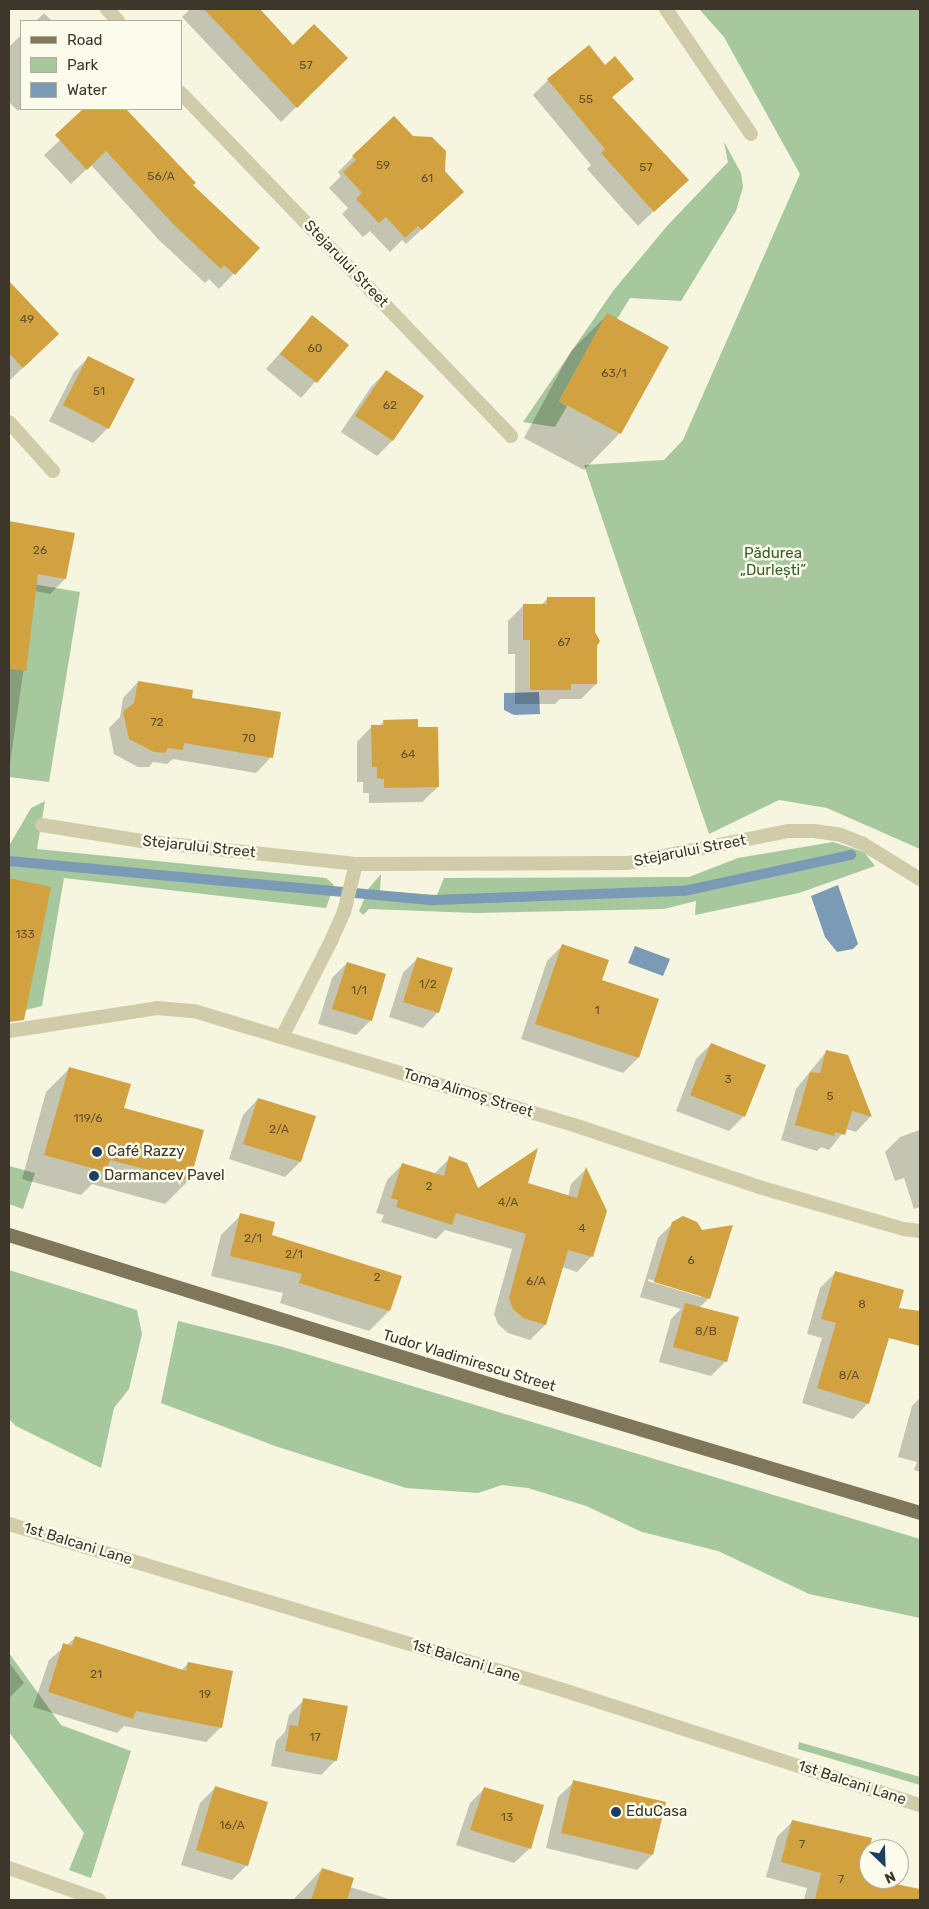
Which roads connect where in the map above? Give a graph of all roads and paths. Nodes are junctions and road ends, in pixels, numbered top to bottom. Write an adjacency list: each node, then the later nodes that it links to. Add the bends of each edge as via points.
1 (107, 9): 3 (street)
2 (666, 9): 5 (street)
3 (117, 20)
4 (182, 94): 7 (street, Stejarului Street)
5 (751, 134)
6 (9, 422): 8 (street)
7 (511, 436)
8 (53, 471)
9 (42, 824): 10 (street, Stejarului Street, via 142,840)
10 (356, 864): 11 (street, Stejarului Street, via 628,863 788,831 814,831 841,835 863,844); 13 (street, via 344,912 312,983)
11 (920, 879)
12 (9, 1030): 13 (street, Toma Alimoș Street, via 157,1008 194,1011)
13 (283, 1035): 14 (street, Toma Alimoș Street, via 760,1187)
14 (920, 1231)
15 (9, 1235): 16 (main road, Tudor Vladimirescu Street, via 508,1390)
16 (920, 1513)
17 (9, 1524): 18 (street, 1st Balcani Lane, via 569,1692)
18 (920, 1805)
19 (9, 1868): 20 (street)
20 (99, 1900)

